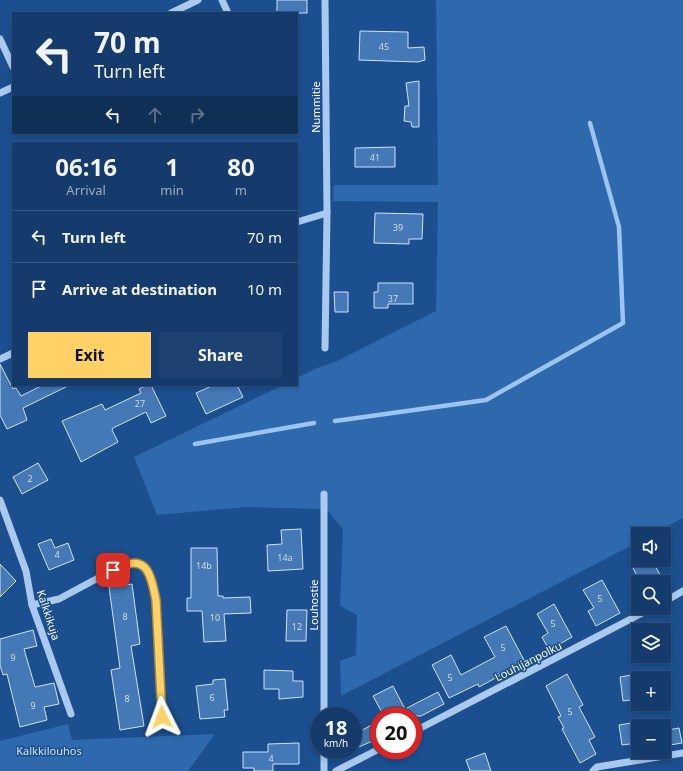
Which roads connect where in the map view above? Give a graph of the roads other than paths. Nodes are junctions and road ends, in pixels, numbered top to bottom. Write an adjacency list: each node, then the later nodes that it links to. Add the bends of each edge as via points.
1 (198, 0): 4 (street)
2 (222, 0): 5 (street)
3 (326, 0): 10 (street, Nummitie)
4 (173, 12)
5 (228, 12)
6 (0, 39): 7 (street)
7 (12, 66)
8 (12, 87): 9 (street)
9 (0, 93)
10 (327, 213): 11 (street); 12 (street, Nummitie)
11 (298, 222)
12 (325, 348)
13 (12, 354): 14 (street)
14 (0, 360)
15 (324, 494): 21 (street, Louhostie)
16 (0, 500): 19 (street, Kalkkikuja, via 26,571)
17 (683, 592): 18 (street)
18 (671, 598)
19 (32, 605): 22 (street, Kalkkikuja); 23 (street, via 59,599 126,563 139,563 147,570 156,600)
20 (639, 615): 24 (street, Louhijanpolku)
21 (324, 707)
22 (71, 714)
23 (162, 717)
24 (422, 727)
25 (683, 753): 28 (street)
26 (370, 754): 30 (street)
27 (324, 759): 29 (street)
28 (595, 769)
29 (324, 771)
30 (336, 771)

